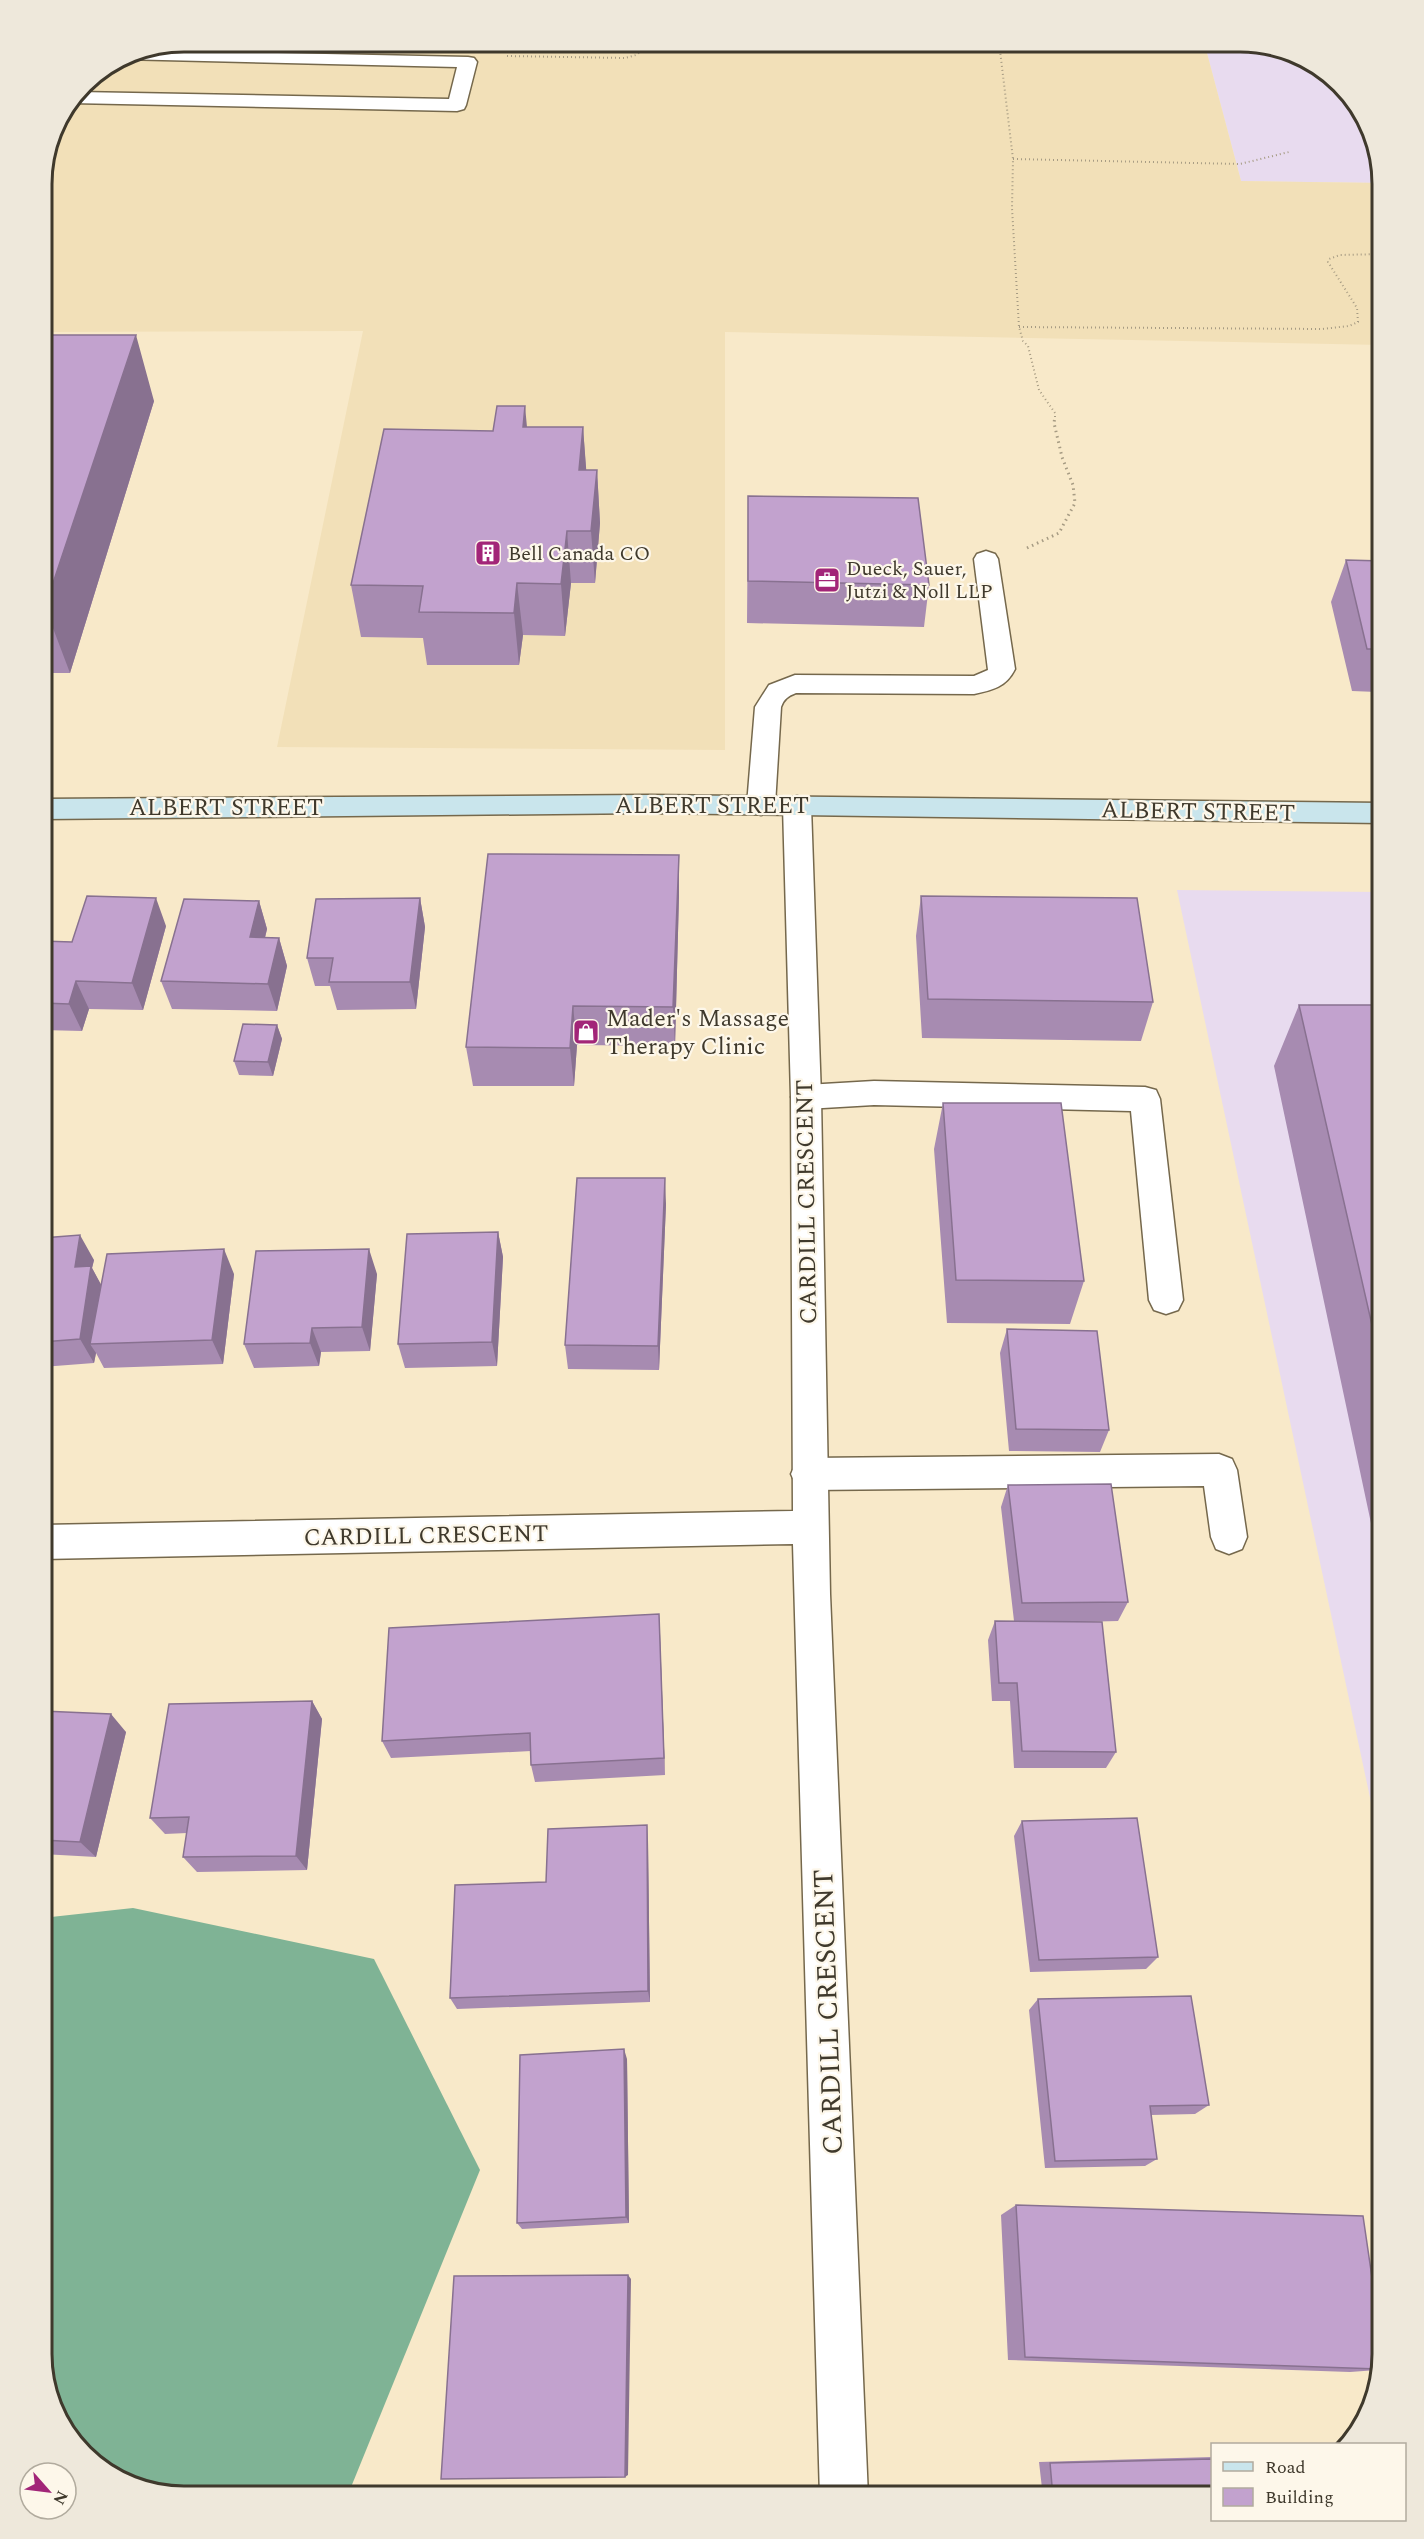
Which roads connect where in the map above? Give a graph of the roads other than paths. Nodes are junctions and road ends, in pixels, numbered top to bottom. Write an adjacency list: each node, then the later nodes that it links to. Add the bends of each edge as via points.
1 (156, 56): 2 (street, via 468,62 457,105)
2 (84, 98)
3 (986, 559): 4 (street, via 1002,669 999,675 974,685 783,687 771,697 768,707)
4 (761, 805): 5 (street, ALBERT STREET); 6 (street, ALBERT STREET)
5 (798, 806): 7 (street, ALBERT STREET); 8 (street, CARDILL CRESCENT)
6 (53, 809)
7 (1372, 813)
8 (806, 1097): 9 (street, via 873,1093 1145,1100); 10 (street, CARDILL CRESCENT)
9 (1166, 1300)
10 (809, 1474): 11 (street, CARDILL CRESCENT); 12 (street, via 1219,1470)
11 (810, 1527): 13 (street, CARDILL CRESCENT); 14 (street, CARDILL CRESCENT)
12 (1229, 1537)
13 (52, 1542)
14 (844, 2486)

